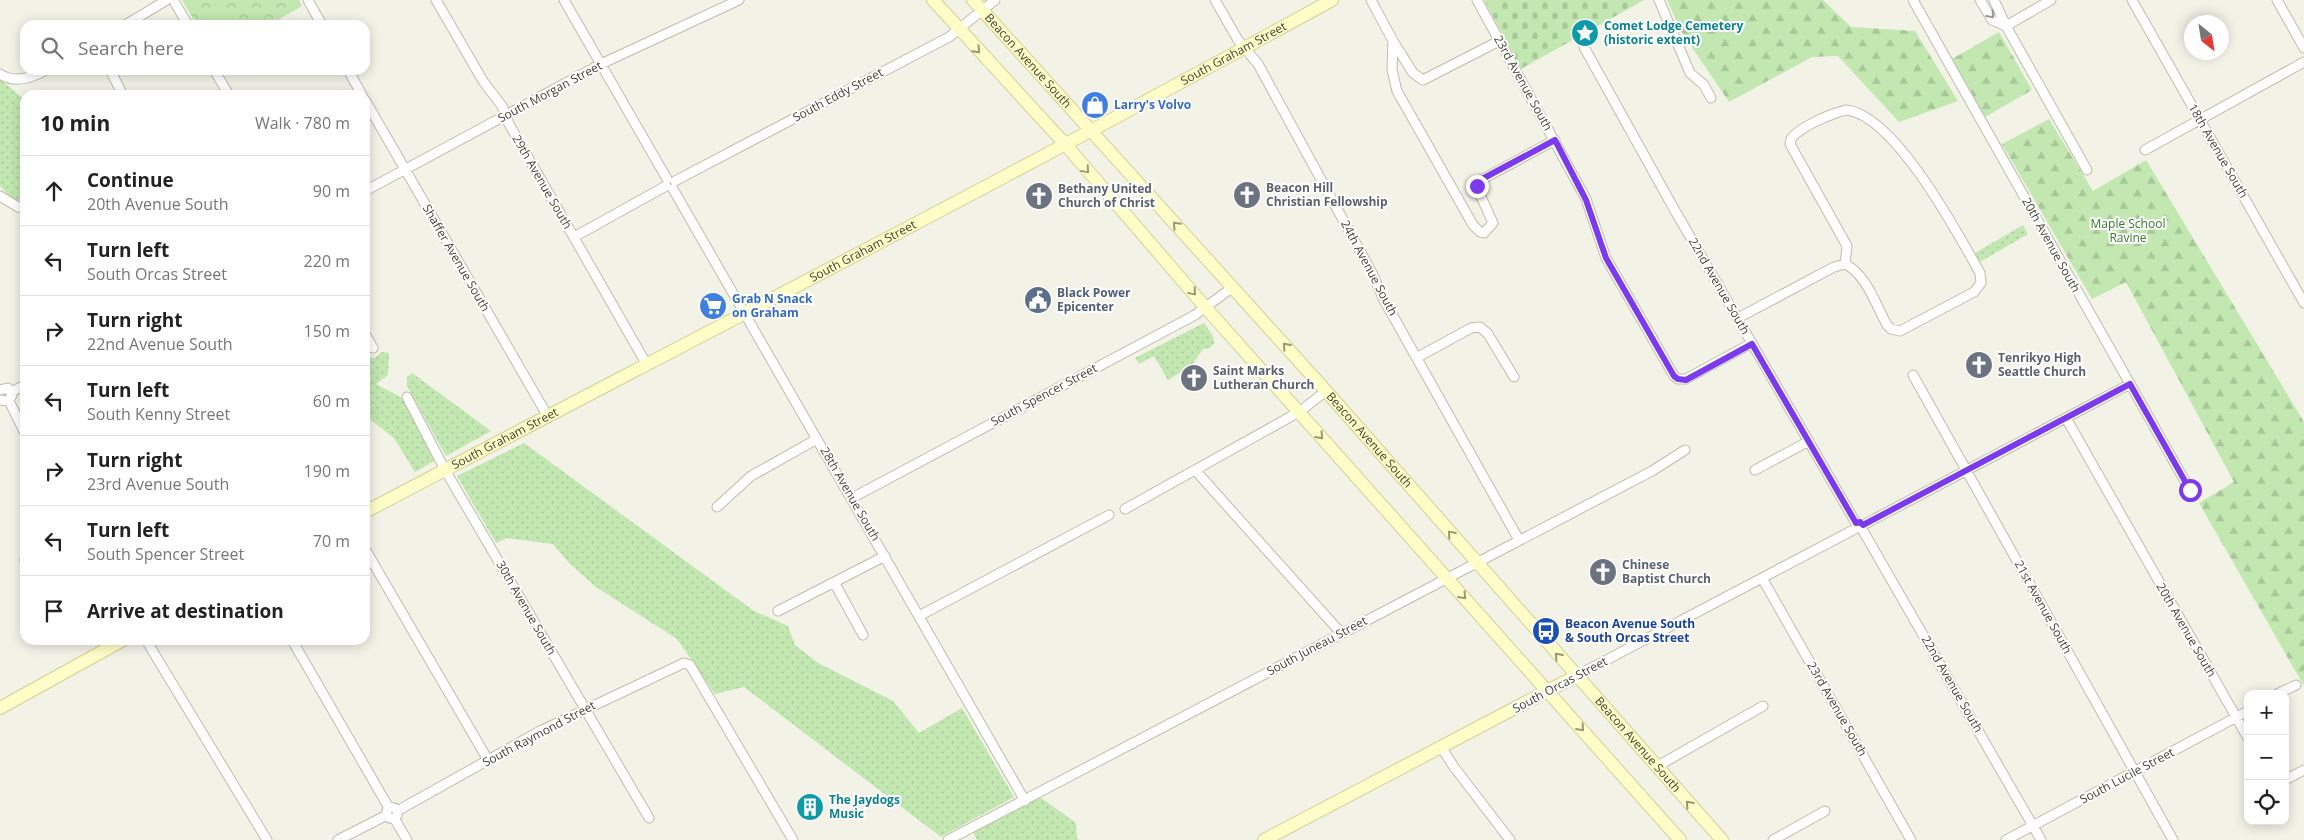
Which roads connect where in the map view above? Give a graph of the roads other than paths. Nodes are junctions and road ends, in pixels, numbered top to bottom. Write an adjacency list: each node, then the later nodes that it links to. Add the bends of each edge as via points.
1 (308, 0): 22 (street)
2 (436, 0): 42 (street, 29th Avenue South, via 483,81 502,106)
3 (564, 0): 31 (street, 28th Avenue South)
4 (739, 0): 31 (street, South Morgan Street)
5 (933, 0): 24 (main road)
6 (994, 0): 19 (street, South Eddy Street)
7 (1214, 0): 28 (street, 24th Avenue South)
8 (1332, 0): 28 (main road, South Graham Street)
9 (1371, 0): 25 (street)
10 (1477, 0): 26 (street, 23rd Avenue South)
11 (1659, 0): 40 (street, via 1690,73 1704,85)
12 (1913, 0): 68 (street, 20th Avenue South)
13 (1980, 0): 23 (street, one-way to 23, via 1992,20)
14 (1994, 0): 23 (street)
15 (2051, 0): 23 (street)
16 (2132, 0): 43 (street, 18th Avenue South)
17 (2277, 0): 29 (street)
18 (172, 1): 20 (street); 21 (street)
19 (977, 4): 24 (street, South Eddy Street); 44 (main road, Beacon Avenue South)
20 (135, 20)
21 (185, 20)
22 (319, 20)
23 (2006, 26): 49 (street)
24 (958, 30): 46 (main road, one-way to 46); 50 (street, South Eddy Street)
25 (1393, 41): 26 (street, via 1413,73 1423,80); 45 (street, via 1392,70 1397,91 1476,229 1484,232 1493,223 1478,190 1482,179)
26 (1499, 41): 45 (street, 23rd Avenue South)
27 (1584, 47): 60 (street, 22nd Avenue South)
28 (1245, 48): 44 (main road, South Graham Street); 64 (street, 24th Avenue South, via 1282,106)
29 (2304, 48)
30 (2304, 62): 43 (street)
31 (602, 64): 42 (street, South Morgan Street); 50 (street, 28th Avenue South)
32 (0, 74): 33 (street, via 19,80)
33 (38, 75)
34 (113, 75): 37 (street)
35 (217, 75): 38 (street)
36 (351, 75): 39 (street)
37 (120, 90)
38 (226, 90)
39 (359, 90)
40 (1711, 98)
41 (370, 109): 48 (street, Shaffer Avenue South)
42 (505, 116): 48 (street, South Morgan Street); 54 (street, 29th Avenue South)
43 (2200, 120): 47 (street); 57 (street, 18th Avenue South)
44 (1089, 131): 46 (main road, South Graham Street); 56 (main road, Beacon Avenue South, one-way to 44)
45 (1555, 140): 62 (street, 23rd Avenue South, via 1586,200 1606,258 1671,373 1686,380)
46 (1065, 144): 58 (main road, one-way to 58); 59 (main road, South Graham Street)
47 (2145, 150)
48 (405, 169): 51 (street, South Morgan Street); 75 (street, Shaffer Avenue South)
49 (2087, 170)
50 (670, 184): 54 (street, South Eddy Street); 59 (street, 28th Avenue South)
51 (370, 188)
52 (0, 196): 53 (street)
53 (20, 207)
54 (574, 237): 65 (street, 29th Avenue South)
55 (1845, 264): 55 (street, via 1857,271 1887,325 1896,331 1974,292 1981,283 1980,273 1930,189 1901,151 1863,114 1847,110 1831,114 1797,133 1791,140 1794,152 1847,246); 60 (street)
56 (1233, 287): 58 (street, South Spencer Street); 71 (main road, Beacon Avenue South, one-way to 56)
57 (2303, 298)
58 (1206, 308): 74 (main road); 86 (street, South Spencer Street)
59 (745, 314): 65 (main road, South Graham Street); 78 (street, 28th Avenue South)
60 (1738, 318): 62 (street, 22nd Avenue South)
61 (370, 343): 63 (street)
62 (1752, 344): 79 (street, 22nd Avenue South)
63 (373, 348)
64 (1418, 358): 67 (street, via 1471,328 1480,327 1488,334); 92 (street, 24th Avenue South)
65 (647, 364): 75 (main road, South Graham Street)
66 (1913, 375): 84 (street, 21st Avenue South)
67 (1514, 377)
68 (2130, 384): 76 (street, South Orcas Street); 85 (street, 20th Avenue South)
69 (1, 388): 73 (street, via 8,388)
70 (20, 389): 73 (street)
71 (1326, 391): 74 (street); 95 (main road, Beacon Avenue South, one-way to 71)
72 (407, 396): 81 (street, 30th Avenue South)
73 (7, 398): 77 (street)
74 (1299, 412): 82 (street); 96 (main road, one-way to 96)
75 (547, 415): 81 (main road, South Graham Street)
76 (2066, 418): 84 (street, South Orcas Street); 114 (street, 20th Avenue South)
77 (20, 423)
78 (817, 439): 86 (street, 28th Avenue South); 87 (street, via 751,476)
79 (1809, 441): 83 (street); 91 (street, 22nd Avenue South)
80 (1685, 450): 92 (street, South Juneau Street, via 1652,471)
81 (445, 470): 89 (main road, South Graham Street); 112 (street, 30th Avenue South)
82 (1195, 470): 88 (street); 101 (street)
83 (1755, 470)
84 (1967, 470): 91 (street, South Orcas Street); 120 (street, 21st Avenue South)
85 (2190, 490)
86 (852, 498): 93 (street, 28th Avenue South)
87 (717, 507)
88 (1125, 508)
89 (370, 509)
90 (1109, 515): 100 (street)
91 (1859, 526): 97 (street, South Orcas Street); 126 (street, 22nd Avenue South)
92 (1518, 540): 95 (street, South Juneau Street)
93 (885, 556): 98 (street); 100 (street, 28th Avenue South)
94 (370, 558): 117 (street)
95 (1476, 562): 96 (street, South Juneau Street); 106 (main road, Beacon Avenue South, one-way to 95)
96 (1446, 578): 101 (street, South Juneau Street); 109 (main road, one-way to 109)
97 (1762, 578): 106 (street, South Orcas Street); 137 (street, 23rd Avenue South)
98 (834, 582): 99 (street); 102 (street)
99 (778, 611)
100 (919, 616): 122 (street, 28th Avenue South)
101 (1342, 633): 122 (street, South Juneau Street)
102 (863, 635)
103 (115, 645): 111 (main road)
104 (149, 645): 127 (street)
105 (295, 645): 124 (street)
106 (1576, 676): 109 (main road, South Orcas Street); 118 (main road, Beacon Avenue South)
107 (2296, 685): 108 (street)
108 (2285, 690)
109 (1548, 692): 116 (main road, South Orcas Street); 134 (main road, one-way to 134)
110 (1763, 706): 118 (street)
111 (0, 708)
112 (585, 709): 117 (street, South Raymond Street); 125 (street, 30th Avenue South); 130 (street, South Raymond Street, via 684,663 690,665)
113 (2244, 713): 114 (street, South Lucile Street)
114 (2236, 718): 115 (street, 20th Avenue South); 120 (street, South Lucile Street)
115 (2246, 735)
116 (1441, 747): 132 (main road, South Orcas Street); 133 (street)
117 (488, 760): 124 (street, South Raymond Street)
118 (1656, 767): 135 (main road, Beacon Avenue South, one-way to 118)
119 (2304, 770): 121 (street)
120 (2135, 772): 126 (street, South Lucile Street); 140 (street, 21st Avenue South)
121 (2289, 778)
122 (1026, 801): 131 (street, South Juneau Street)
123 (1824, 811): 136 (street)
124 (392, 813): 128 (street, South Raymond Street); 129 (street)
125 (649, 818)
126 (2033, 826): 138 (street, South Lucile Street); 139 (street, 22nd Avenue South)
127 (266, 840)
128 (338, 840)
129 (407, 840)
130 (792, 840)
131 (948, 840)
132 (1264, 840)
133 (1510, 840)
134 (1680, 840)
135 (1722, 840)
136 (1773, 840)
137 (1911, 840)
138 (2006, 840)
139 (2041, 840)
140 (2173, 840)

